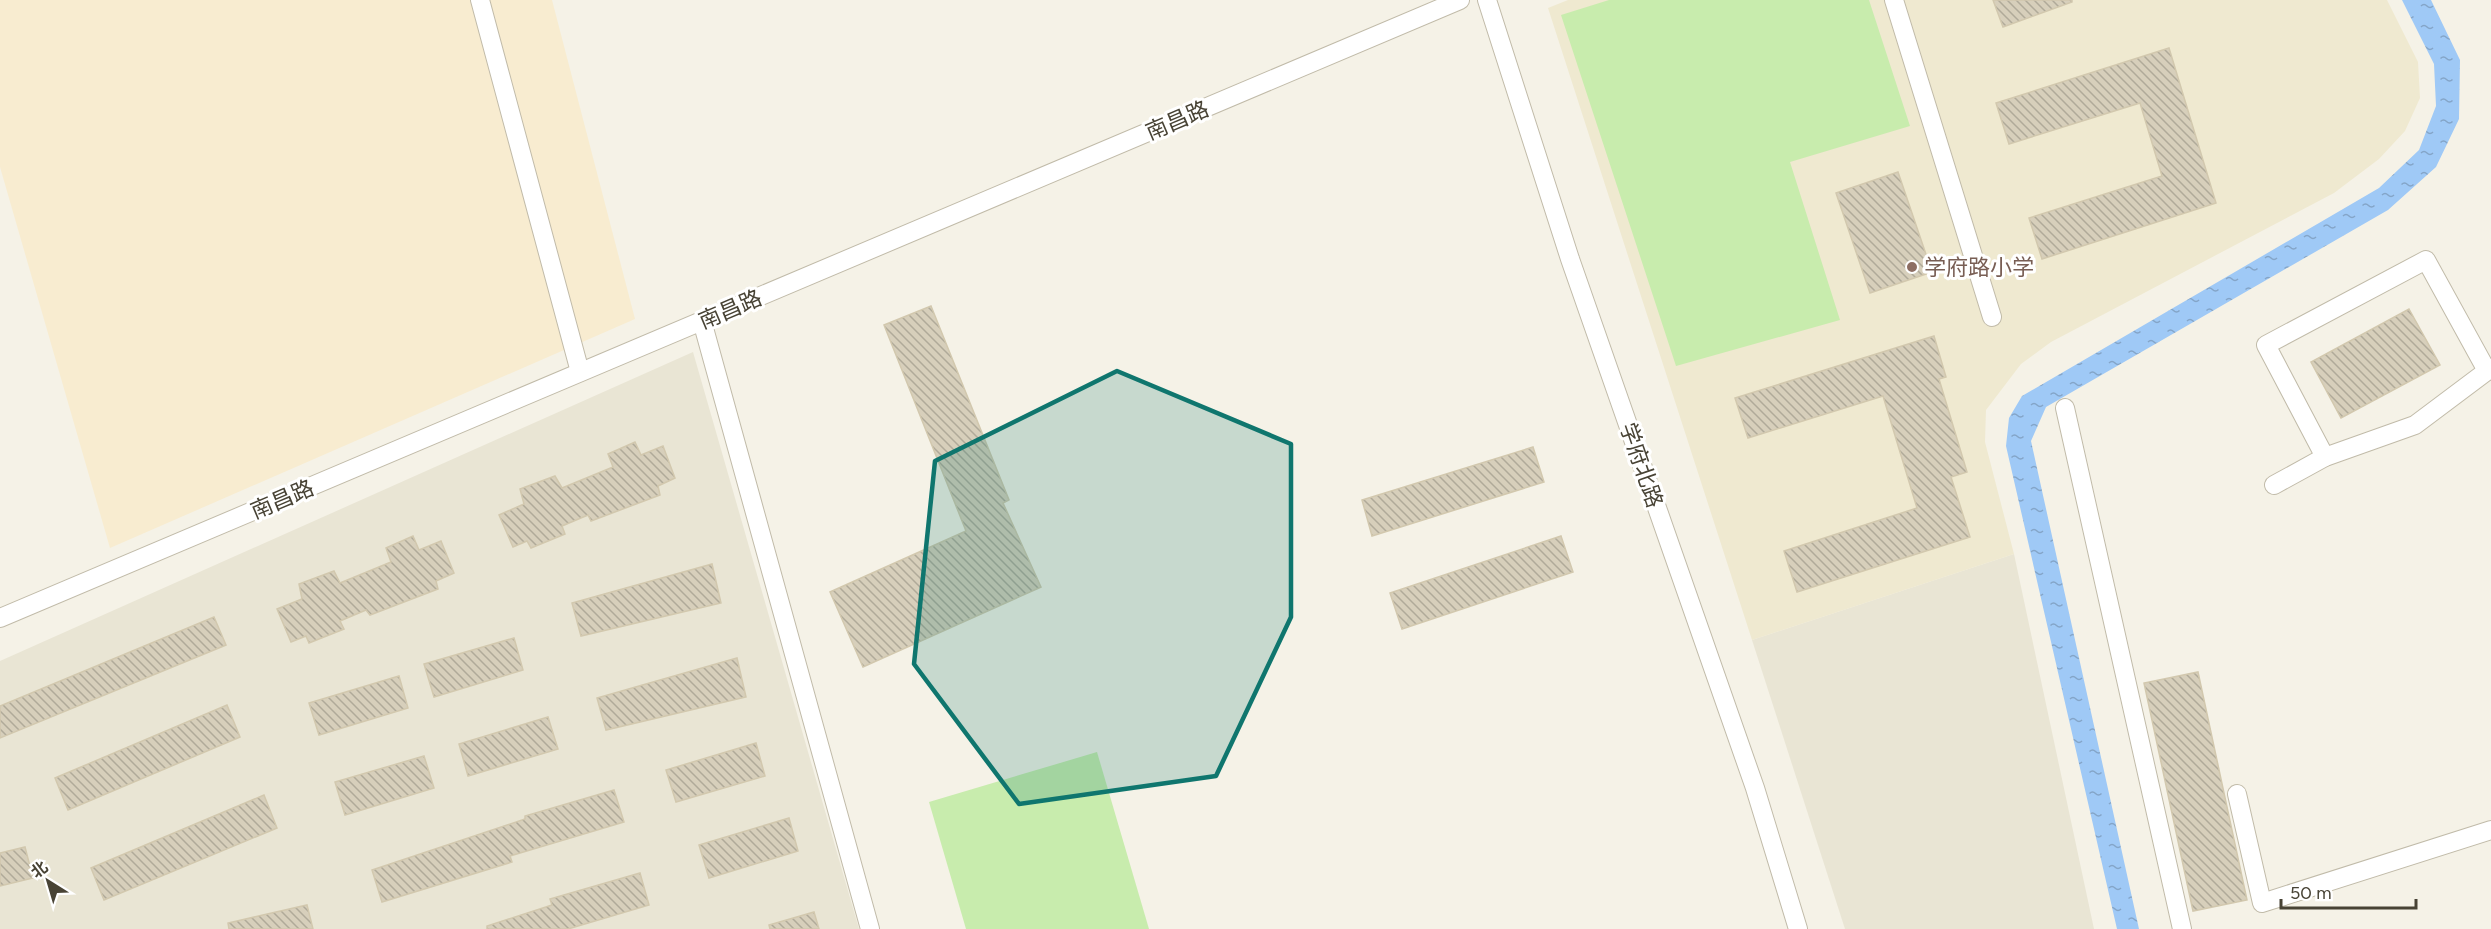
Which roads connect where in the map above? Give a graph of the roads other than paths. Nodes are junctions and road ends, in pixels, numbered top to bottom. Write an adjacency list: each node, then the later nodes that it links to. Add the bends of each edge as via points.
1 (480, 0): 8 (street)
2 (1460, 0): 6 (street, 南昌路)
3 (1487, 0): 16 (street, 学府北路, via 1570,260 1755,788)
4 (1894, 0): 5 (street)
5 (1992, 317)
6 (702, 321): 8 (street, 南昌路); 15 (street)
7 (2489, 369): 10 (street, via 2415,425); 10 (street, via 2426,260 2266,345)
8 (580, 372): 12 (street, 南昌路)
9 (2065, 408): 17 (street)
10 (2325, 457): 11 (street)
11 (2274, 485)
12 (0, 618)
13 (2237, 794): 14 (street, via 2262,903)
14 (2491, 830)
15 (870, 929)
16 (1798, 929)
17 (2182, 929)

